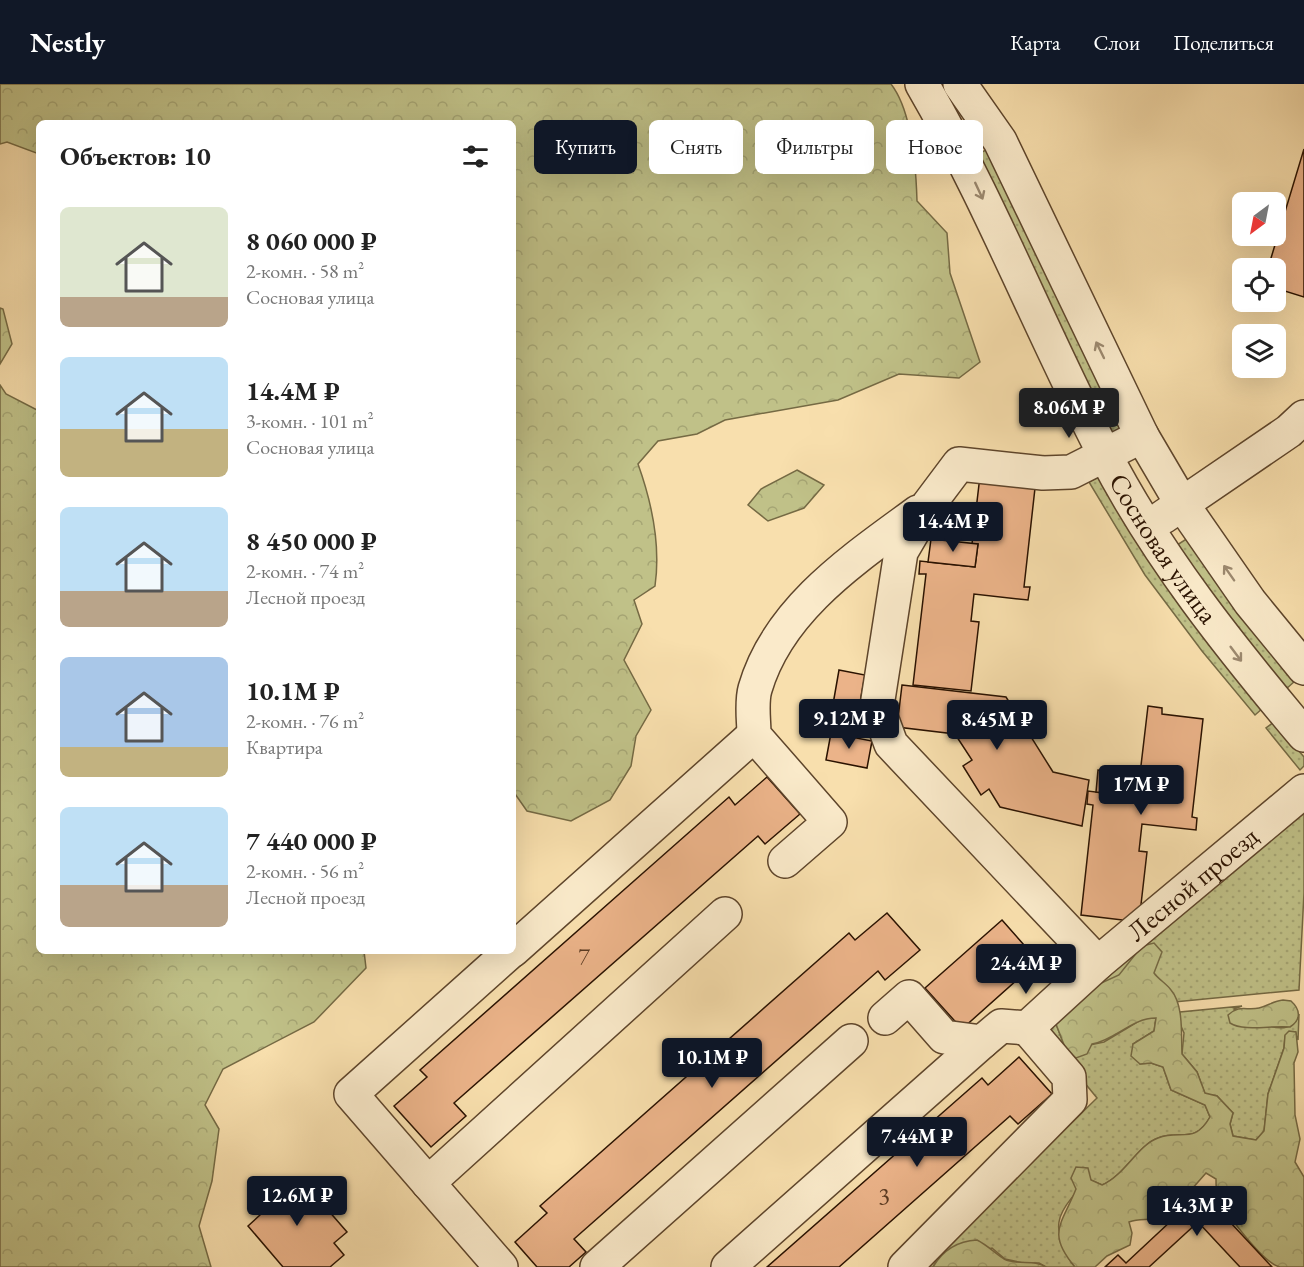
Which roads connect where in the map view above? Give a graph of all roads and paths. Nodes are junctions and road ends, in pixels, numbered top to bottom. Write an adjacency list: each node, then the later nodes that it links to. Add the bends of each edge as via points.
1 (922, 84): 5 (street, Сосновая улица, one-way to 5, via 966,165)
2 (960, 84): 4 (street, Сосновая улица, one-way to 2, via 1000,141)
3 (1299, 432): 7 (street)
4 (1142, 436): 5 (street); 7 (street, Сосновая улица)
5 (1105, 456): 6 (street, via 1062,472 959,464); 8 (street, Сосновая улица)
6 (929, 504): 10 (street, via 832,576 796,616 774,648 754,691); 17 (street, via 901,552 877,706 887,734 891,744)
7 (1182, 504): 8 (street); 9 (street, Сосновая улица, one-way to 7, via 1250,602)
8 (1147, 528): 11 (street, Сосновая улица, one-way to 11, via 1240,659)
9 (1304, 668)
10 (754, 735): 13 (street, via 830,822); 15 (street)
11 (1304, 735)
12 (1304, 790): 17 (street, Лесной проезд)
13 (784, 861)
14 (725, 914): 22 (street)
15 (516, 946)
16 (508, 954): 22 (street, via 351,1094)
17 (1098, 963): 19 (street, Лесной проезд)
18 (885, 1018): 21 (street, via 909,997 944,1037)
19 (1027, 1028): 21 (street, via 1001,1026); 26 (street, via 1069,1077 1070,1100)
20 (851, 1041): 24 (street)
21 (982, 1042): 25 (street)
22 (428, 1183): 23 (street)
23 (501, 1267)
24 (597, 1267)
25 (728, 1267)
26 (905, 1267)

